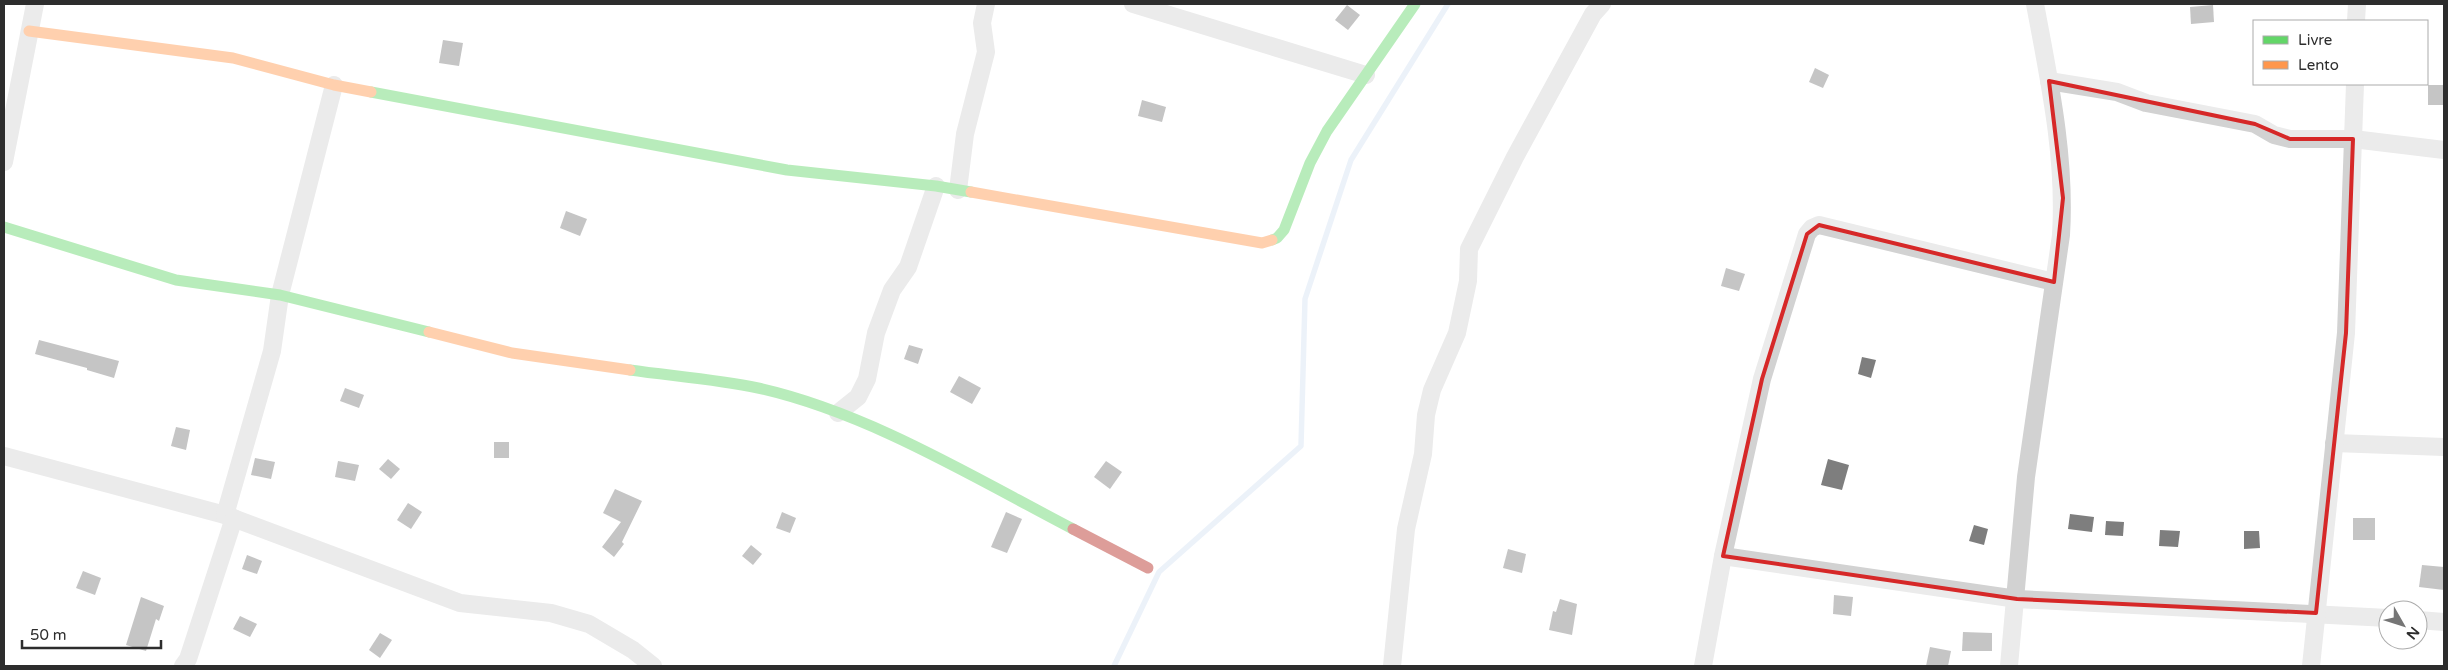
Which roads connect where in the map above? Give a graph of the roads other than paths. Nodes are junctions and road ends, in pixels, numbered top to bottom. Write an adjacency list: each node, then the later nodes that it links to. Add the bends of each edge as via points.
1 (35, 4): 9 (street)
2 (986, 4): 18 (street, via 982,23 985,59 964,134)
3 (1133, 4): 10 (street)
4 (1415, 4): 10 (street)
5 (1602, 4): 36 (street, via 1593,14 1515,157 1469,249 1466,295 1457,333 1432,390 1426,415 1424,454 1406,529)
6 (2035, 4): 11 (street)
7 (2356, 4): 8 (street)
8 (2356, 20)
9 (29, 31): 12 (street, via 232,58); 16 (street)
10 (1366, 75): 18 (street, via 1327,131 1310,163 1284,230 1277,238 1262,243)
11 (2049, 81): 14 (street, via 2117,92 2146,103 2255,124 2274,135 2290,139); 20 (street, via 2063,198)
12 (334, 85): 17 (street, via 787,170); 21 (street)
13 (2355, 85): 14 (street)
14 (2353, 139): 15 (street); 23 (street, via 2346,333)
15 (2444, 150)
16 (4, 162)
17 (936, 186): 18 (street); 22 (street, via 908,267 892,290 876,333 868,379 858,397)
18 (958, 190)
19 (4, 227): 21 (street, via 176,280)
20 (2054, 282): 27 (street, via 1820,226 1812,228 1807,234 1762,379); 29 (street, via 2026,477)
21 (280, 295): 22 (street, via 512,353 758,388); 26 (street, via 272,351)
22 (838, 413): 28 (street, via 916,448)
23 (2334, 443): 24 (street); 30 (street)
24 (2444, 447)
25 (4, 456): 26 (street)
26 (230, 517): 34 (street); 35 (street, via 460,603 551,614 589,624)
27 (1723, 556): 29 (street); 37 (street)
28 (1148, 568)
29 (2017, 599): 30 (street); 38 (street)
30 (2316, 613): 31 (street); 39 (street)
31 (2378, 617)
32 (2428, 621): 33 (street)
33 (2444, 622)
34 (186, 664)
35 (653, 666)
36 (1392, 666)
37 (1703, 666)
38 (2009, 666)
39 (2311, 666)

